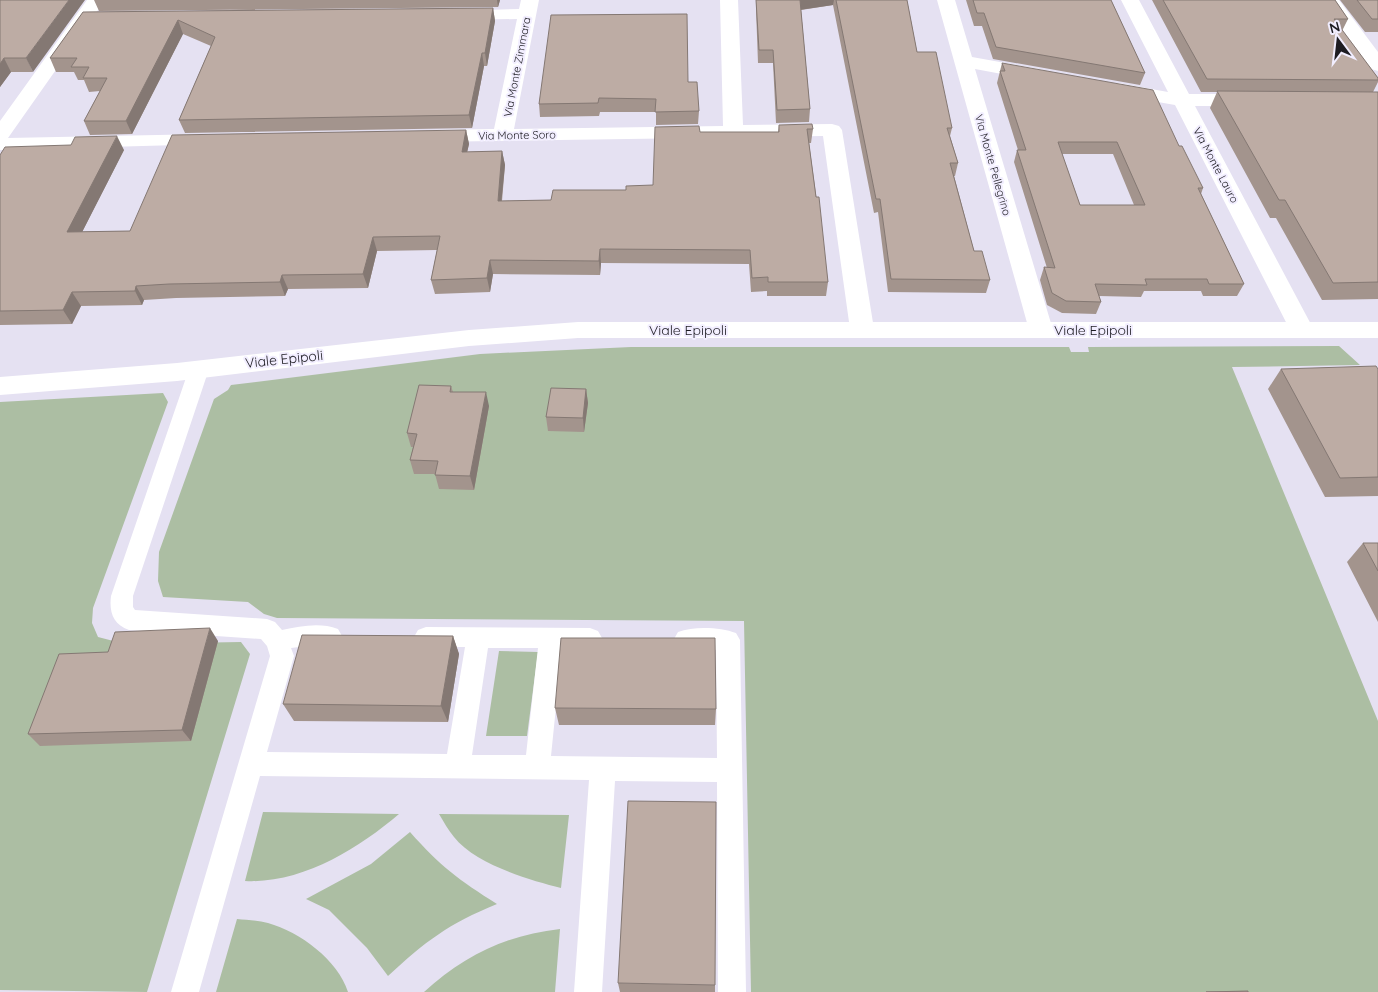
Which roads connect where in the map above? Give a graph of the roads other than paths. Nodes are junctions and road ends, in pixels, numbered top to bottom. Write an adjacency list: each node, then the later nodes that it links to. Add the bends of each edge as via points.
1 (96, 0): 8 (street)
2 (729, 0): 16 (street)
3 (946, 0): 10 (street, Via Monte Pellegrino)
4 (1130, 0): 14 (street, Via Monte Lauro)
5 (1330, 0): 11 (street)
6 (528, 7): 7 (street); 18 (street, Via Monte Zimmara)
7 (435, 15)
8 (82, 18): 9 (street); 17 (street)
9 (101, 18)
10 (962, 61): 12 (street); 23 (street, Via Monte Pellegrino)
11 (1378, 65)
12 (1059, 78)
13 (1096, 85): 14 (street)
14 (1182, 100): 15 (street); 24 (street, Via Monte Lauro)
15 (1270, 100)
16 (733, 131): 18 (street, Via Monte Soro); 22 (street, Via Monte Soro, via 832,130)
17 (0, 134)
18 (503, 135): 19 (street, Via Monte Soro)
19 (414, 137)
20 (224, 140): 21 (street)
21 (0, 144)
22 (862, 329): 23 (street, Viale Epipoli); 26 (street, Viale Epipoli, via 578,330 469,338)
23 (1041, 330): 24 (street, Viale Epipoli)
24 (1302, 330): 25 (street, Viale Epipoli)
25 (1378, 330)
26 (198, 369): 27 (street, Viale Epipoli); 34 (lane, via 122,596 122,610 129,620 267,629)
27 (0, 386)
28 (354, 636): 34 (lane, via 306,635)
29 (401, 636): 30 (lane)
30 (478, 637): 31 (lane); 36 (lane)
31 (551, 638): 32 (lane); 37 (lane)
32 (610, 638)
33 (659, 639): 39 (lane, via 728,640)
34 (277, 641): 35 (lane, via 282,656)
35 (251, 764): 36 (lane); 40 (lane)
36 (458, 766): 37 (lane)
37 (537, 767): 38 (lane)
38 (603, 768): 39 (lane); 41 (lane)
39 (729, 770): 42 (lane)
40 (185, 992)
41 (588, 992)
42 (732, 992)

